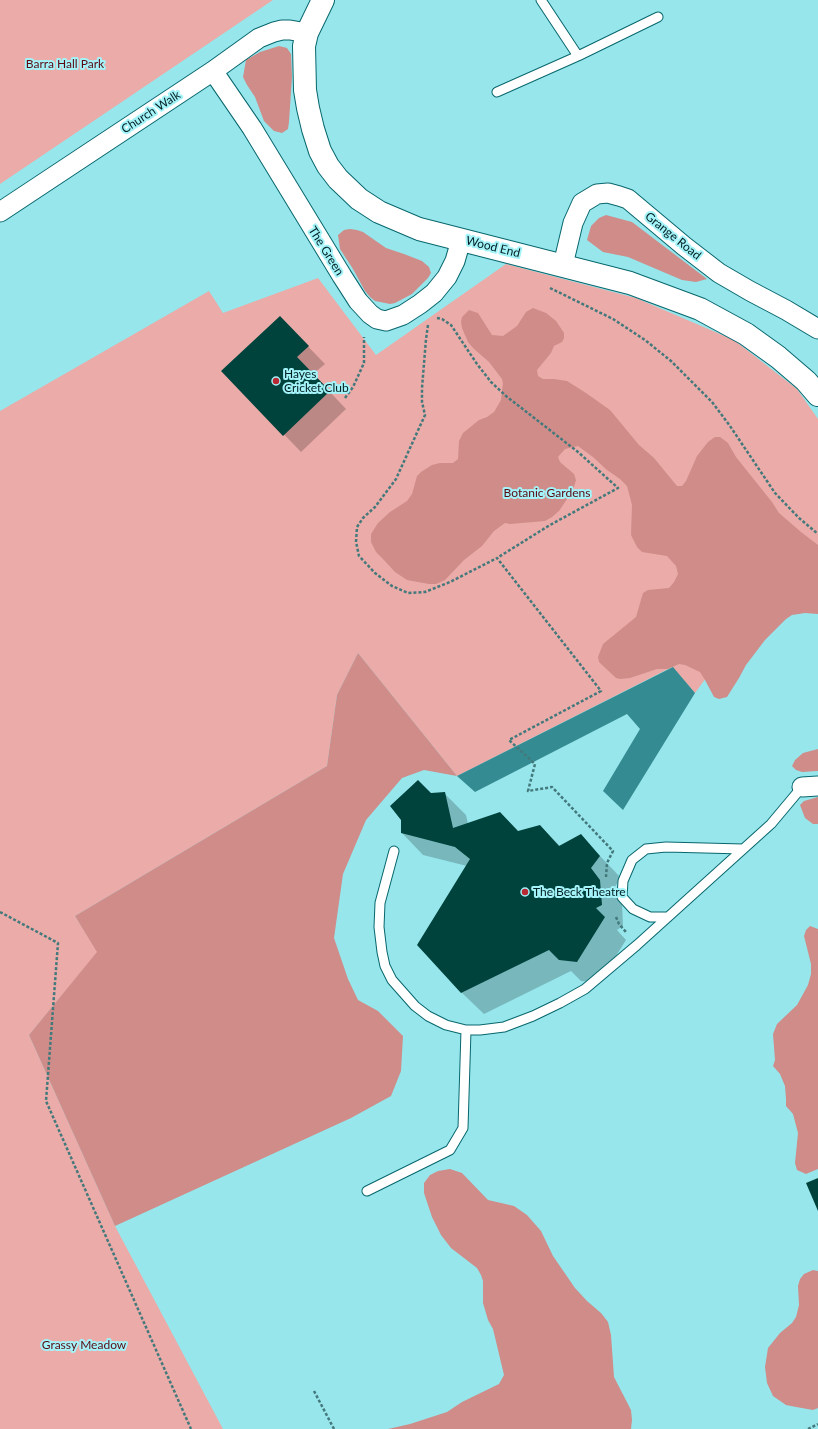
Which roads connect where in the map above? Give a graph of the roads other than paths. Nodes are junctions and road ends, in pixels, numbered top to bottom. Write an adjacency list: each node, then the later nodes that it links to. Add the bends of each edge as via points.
1 (323, 0): 4 (street, Wood End)
2 (541, 0): 5 (lane)
3 (658, 17): 5 (lane)
4 (307, 33): 6 (street, Church Walk, via 282,30 267,34); 9 (street, Wood End, via 304,63 308,108 320,151 328,166 359,199 379,212 419,229)
5 (578, 56): 7 (lane)
6 (214, 71): 8 (street, Church Walk); 9 (street, The Green, via 252,128 358,302 377,319 386,321 403,315 434,293 447,277)
7 (497, 92)
8 (0, 212)
9 (461, 240): 10 (street, Wood End)
10 (564, 265): 11 (street, Grange Road, via 572,223 582,203 597,194 608,193 628,199 720,273); 12 (street, Wood End, via 630,283 700,309 746,334 778,357)
11 (818, 329)
12 (818, 395)
13 (810, 787): 14 (lane)
14 (742, 849): 16 (lane); 16 (lane, via 646,849 632,860 623,881 622,897 633,909 650,917)
15 (394, 851): 17 (lane, via 380,903 379,927 385,966 392,980 415,1006 446,1025)
16 (668, 917): 17 (lane, via 585,988 560,1003 504,1027)
17 (466, 1030): 18 (lane, via 463,1128 450,1150)
18 (367, 1191)

